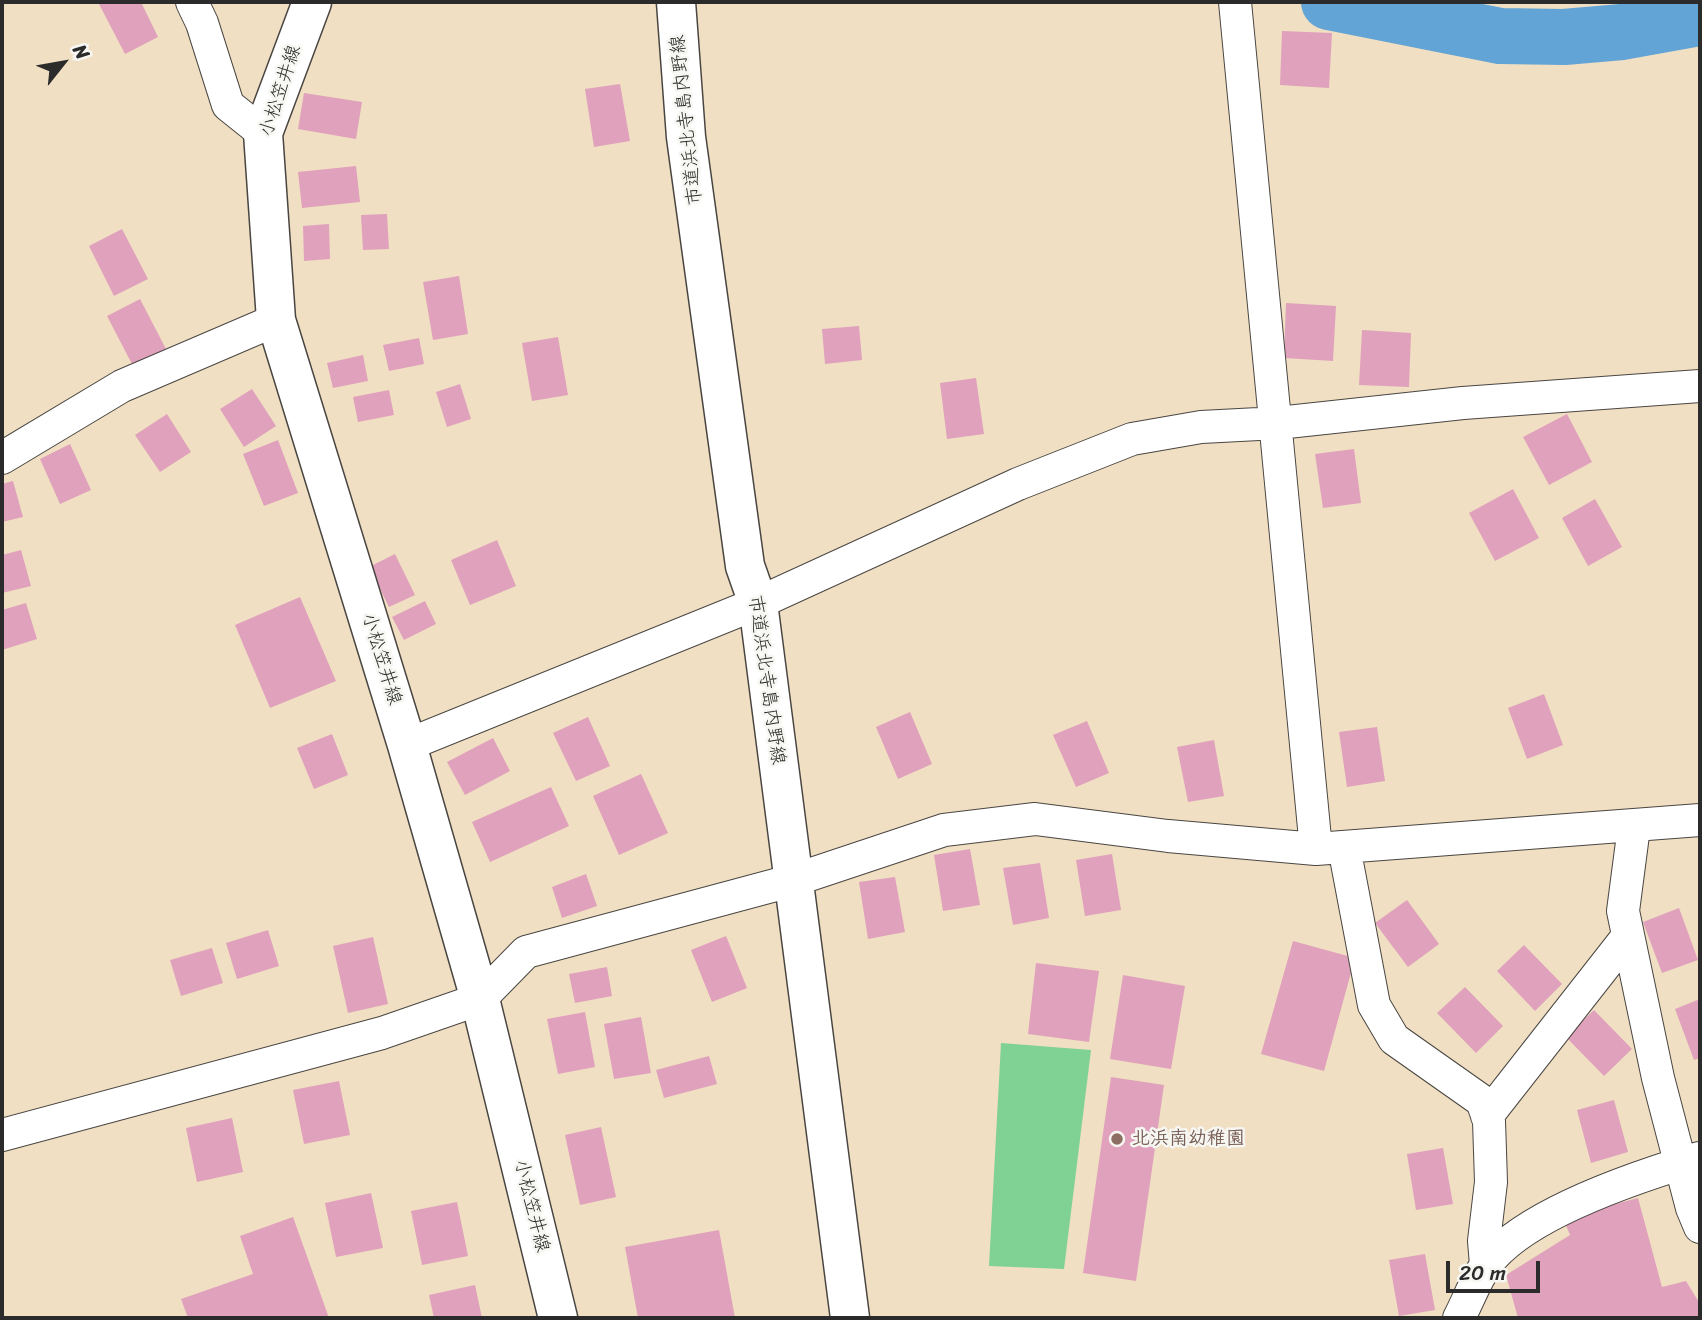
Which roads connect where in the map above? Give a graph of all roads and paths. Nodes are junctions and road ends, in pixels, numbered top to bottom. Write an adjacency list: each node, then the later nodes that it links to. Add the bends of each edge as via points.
1 (192, 2): 5 (street, via 228,104)
2 (312, 2): 5 (main road, 小松笠井線)
3 (676, 2): 10 (main road, 市道浜北寺島内野線, via 686,137 746,566)
4 (1235, 2): 8 (street)
5 (263, 134): 6 (main road, 小松笠井線)
6 (276, 320): 9 (street, via 122,386); 11 (main road, 小松笠井線)
7 (1700, 386): 8 (street, via 1463,403)
8 (1278, 423): 10 (street, via 1201,427 1132,439 1018,484); 14 (street)
9 (2, 458)
10 (758, 603): 11 (street); 15 (main road, 市道浜北寺島内野線)
11 (407, 745): 17 (main road, 小松笠井線)
12 (1700, 820): 13 (street)
13 (1634, 827): 14 (street); 16 (street, via 1623,911)
14 (1330, 848): 15 (street, via 1168,836 1035,819 944,830); 18 (street, via 1374,1005 1394,1039 1482,1101)
15 (794, 880): 17 (street, via 526,952); 24 (main road, 市道浜北寺島内野線)
16 (1629, 936): 18 (street); 20 (street, via 1658,1078)
17 (480, 999): 19 (street, via 295,1058); 23 (main road, 小松笠井線)
18 (1487, 1116): 22 (street, via 1491,1182)
19 (2, 1135)
20 (1690, 1161): 21 (street); 22 (street, via 1647,1173 1571,1206 1517,1236)
21 (1700, 1227)
22 (1486, 1265): 25 (street)
23 (558, 1318)
24 (850, 1318)
25 (1459, 1318)

